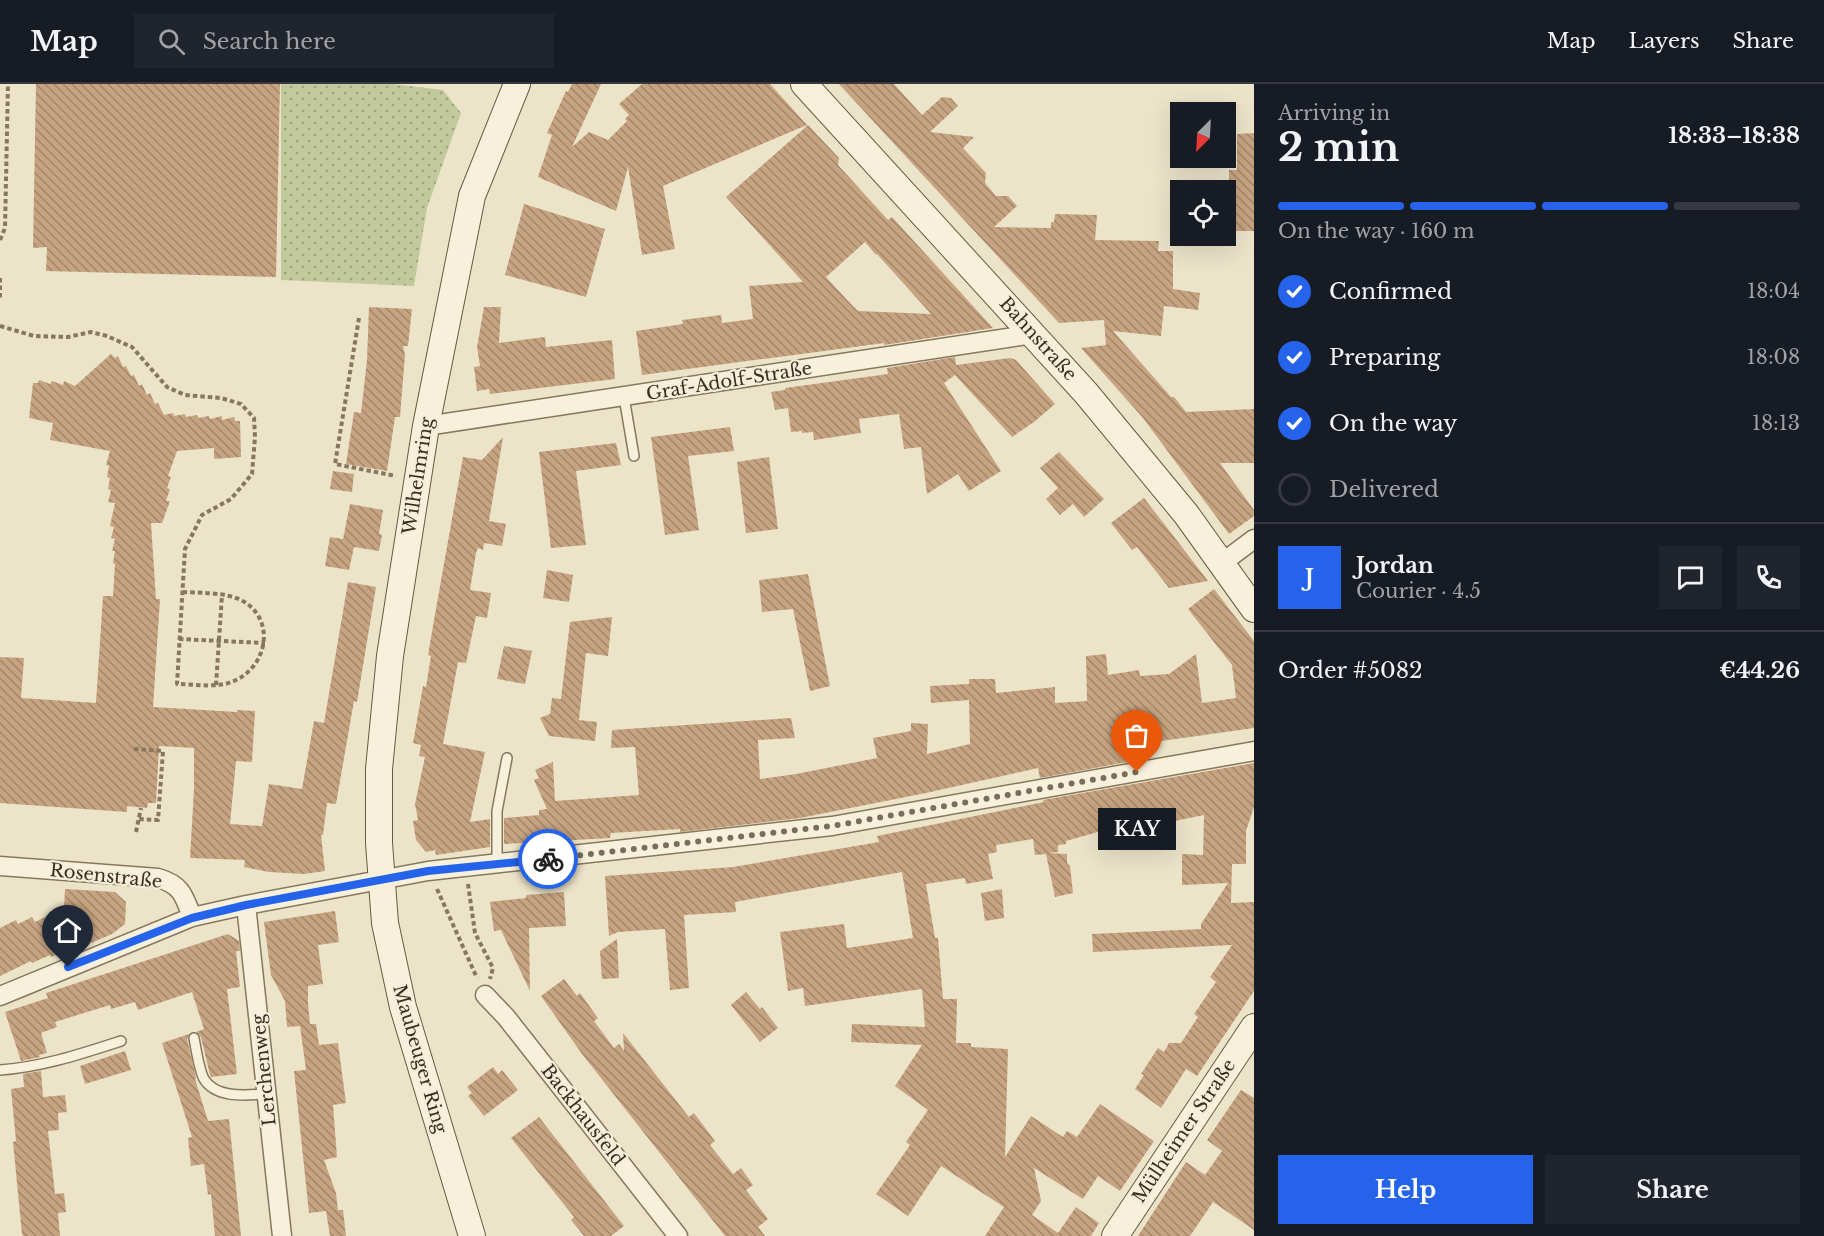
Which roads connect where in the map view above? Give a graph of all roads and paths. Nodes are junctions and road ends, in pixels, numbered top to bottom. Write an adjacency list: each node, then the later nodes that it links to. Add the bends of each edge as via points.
1 (8, 84): 4 (path, via 5,228)
2 (517, 84): 11 (main road, Wilhelmring, via 472,196)
3 (804, 84): 9 (main road, Bahnstraße)
4 (0, 240)
5 (0, 278): 6 (path)
6 (0, 300)
7 (359, 318): 13 (path, via 335,464)
8 (0, 326): 16 (path, via 34,336 68,337 91,332 107,336 132,347 167,387 185,395 241,404 254,418 252,474 231,499 202,515 185,549)
9 (1033, 334): 10 (street, Graf-Adolf-Straße); 15 (main road, Bahnstraße, via 1145,463)
10 (624, 397): 11 (street, Graf-Adolf-Straße); 12 (lane)
11 (426, 426): 13 (main road, Wilhelmring)
12 (634, 456)
13 (417, 480): 33 (main road, Wilhelmring, via 390,656 379,769)
14 (1254, 539): 15 (street)
15 (1222, 563): 18 (main road, Bahnstraße)
16 (182, 592): 17 (path); 19 (path)
17 (222, 595): 20 (path); 21 (path, via 240,600 256,611)
18 (1254, 609)
19 (179, 639): 20 (path); 22 (path, via 177,684)
20 (219, 640): 21 (path); 22 (path)
21 (265, 643): 22 (path, via 250,672 234,682)
22 (216, 685)
23 (134, 749): 27 (path, via 164,751 158,820)
24 (1254, 751): 29 (street, via 832,826)
25 (507, 758): 29 (lane, via 497,811)
26 (141, 808): 27 (path)
27 (139, 819): 28 (path)
28 (136, 832)
29 (497, 864): 31 (street)
30 (0, 866): 35 (street, Rosenstraße, via 158,878 181,891)
31 (465, 868): 32 (street); 36 (path, via 475,933 493,968)
32 (428, 871): 33 (street); 36 (path)
33 (381, 879): 34 (street); 44 (main road, Maubeuger Ring, via 385,923 403,1007)
34 (246, 905): 35 (street); 42 (street, Lerchenweg)
35 (192, 918): 37 (street)
36 (485, 995): 45 (street, Backhausfeld)
37 (0, 996)
38 (1254, 1027): 46 (main road, Mülheimer Straße)
39 (194, 1038): 42 (lane, via 203,1078 213,1087 231,1094)
40 (121, 1041): 41 (lane, via 71,1058)
41 (0, 1070)
42 (266, 1094): 43 (street, Lerchenweg)
43 (282, 1236)
44 (472, 1236)
45 (678, 1236)
46 (1115, 1236)

